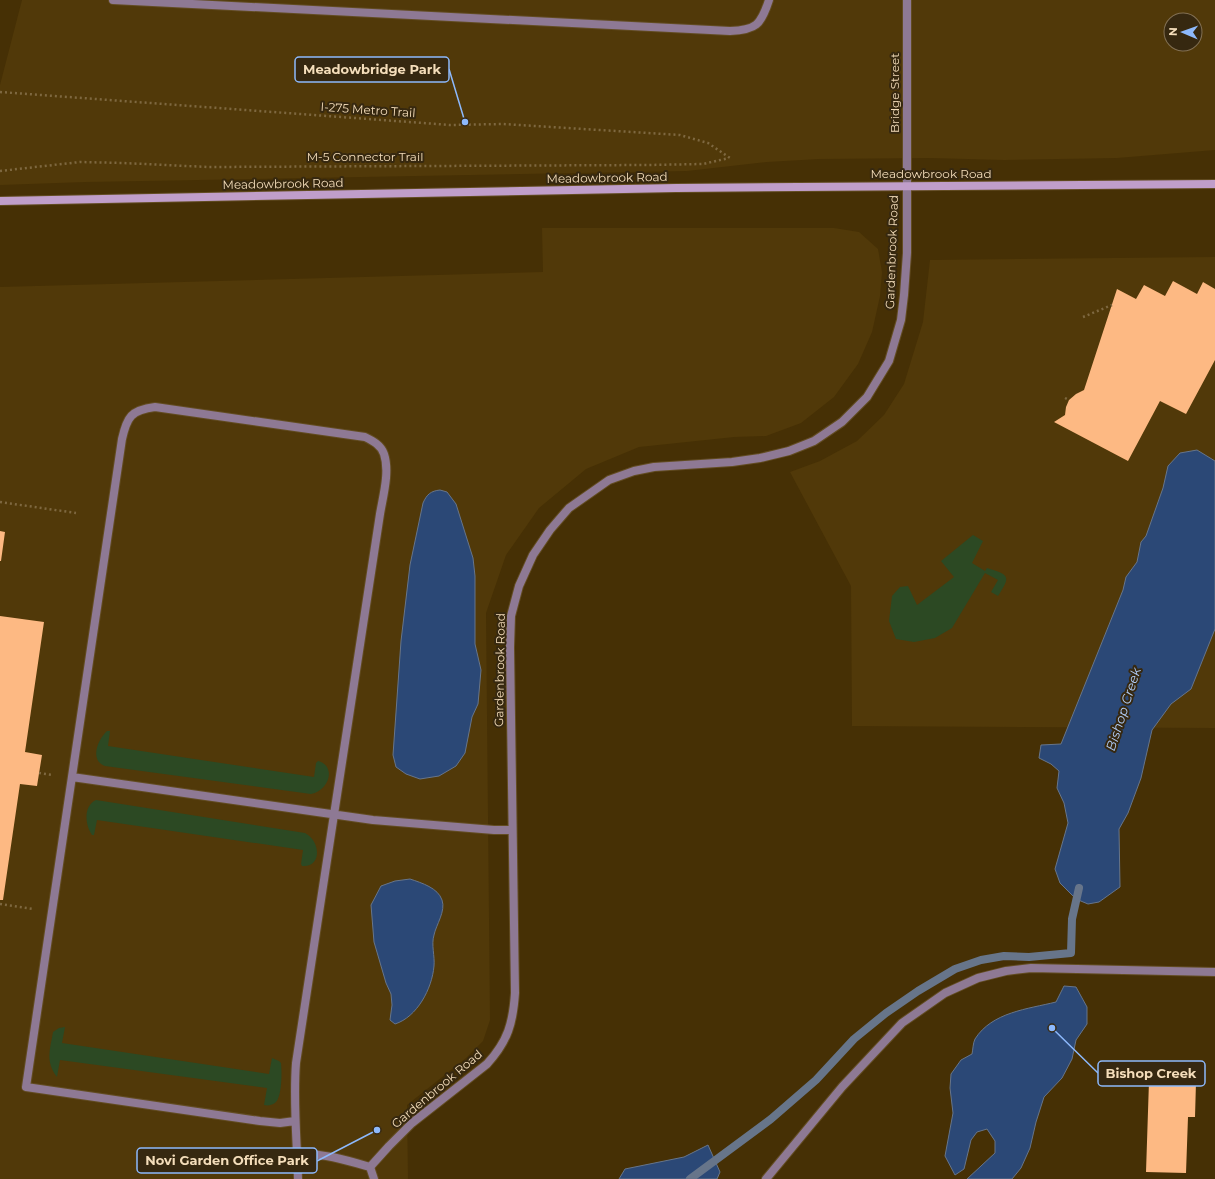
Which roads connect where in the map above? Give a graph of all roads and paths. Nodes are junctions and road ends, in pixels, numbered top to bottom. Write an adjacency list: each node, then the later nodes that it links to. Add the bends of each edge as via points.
1 (113, 0): 2 (street, via 742,31 753,28 761,19)
2 (769, 0)
3 (907, 0): 8 (street, Bridge Street)
4 (0, 92): 5 (path, I-275 Metro Trail, via 442,124 503,124 680,135 708,143)
5 (730, 158): 6 (path, M-5 Connector Trail, via 703,164 648,165 208,167 80,162)
6 (0, 170)
7 (1215, 184): 8 (street, Meadowbrook Road)
8 (906, 187): 9 (street, Meadowbrook Road, via 669,188); 20 (street, Gardenbrook Road, via 907,253 901,320 889,361 867,396 842,422 814,441 789,451 739,461 654,467 609,480 569,508 533,555 519,586 511,616)
9 (0, 201)
10 (1112, 305): 11 (path)
11 (1083, 316)
12 (1064, 398): 13 (path)
13 (1069, 400)
14 (0, 502): 15 (path)
15 (76, 513)
16 (39, 773): 17 (path)
17 (53, 775)
18 (72, 777): 19 (street); 19 (street, via 122,439 132,414 143,408 155,407 365,437 375,442 383,452 386,464 385,477); 24 (street, via 26,1087 260,1121)
19 (334, 815): 20 (street, via 380,821); 24 (street, via 296,1063)
20 (512, 830): 26 (street, Gardenbrook Road, via 515,993 513,1015 506,1038 488,1064 412,1123)
21 (0, 904): 22 (path)
22 (33, 909)
23 (1215, 972): 29 (street, via 1031,968 978,978 946,992 902,1023 877,1048)
24 (295, 1121): 25 (street)
25 (298, 1154): 26 (street, via 320,1154); 27 (street)
26 (370, 1167): 28 (street)
27 (298, 1179)
28 (374, 1179)
29 (766, 1179)

